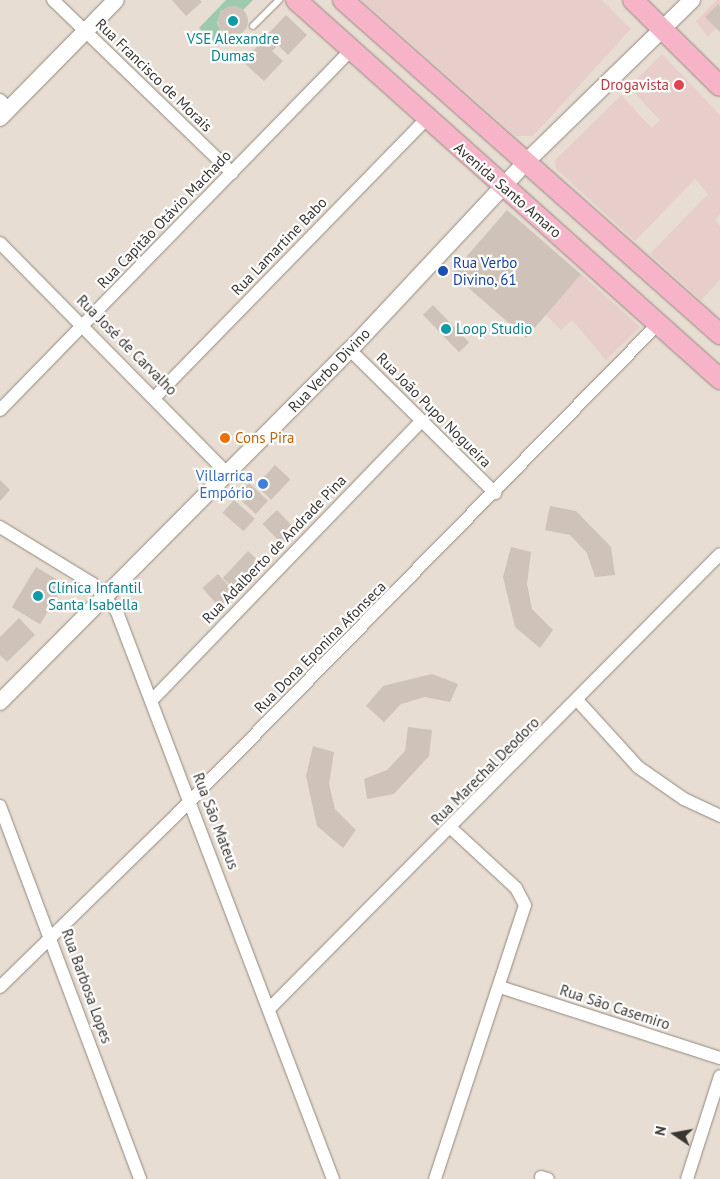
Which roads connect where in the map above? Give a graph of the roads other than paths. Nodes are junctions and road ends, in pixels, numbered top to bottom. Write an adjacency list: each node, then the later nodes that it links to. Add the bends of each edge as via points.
1 (53, 0): 10 (street, Rua Francisco de Morais)
2 (116, 0): 10 (street)
3 (279, 0): 8 (lane)
4 (296, 0): 11 (main road, Avenida Santo Amaro)
5 (343, 0): 15 (main road)
6 (633, 0): 9 (main road)
7 (692, 0): 9 (street, Rua Verbo Divino)
8 (253, 26)
9 (663, 29): 12 (main road); 15 (street, Rua Verbo Divino)
10 (86, 31): 13 (street); 16 (street, Rua Francisco de Morais)
11 (351, 50): 14 (main road, Avenida Santo Amaro); 16 (street, Rua Capitão Otávio Machado)
12 (720, 86)
13 (3, 109)
14 (426, 119): 17 (main road, Avenida Santo Amaro); 24 (street, Rua Lamartine Babo)
15 (526, 162): 17 (street, Rua Verbo Divino); 21 (main road)
16 (232, 173): 19 (street, Rua Capitão Otávio Machado)
17 (503, 185): 20 (main road, Avenida Santo Amaro); 22 (street, Rua Verbo Divino)
18 (0, 243): 19 (street, Rua José de Carvalho)
19 (84, 324): 24 (street, Rua José de Carvalho); 25 (street, Rua Capitão Otávio Machado)
20 (658, 324): 23 (main road, Avenida Santo Amaro); 28 (street, Rua Dona Eponina Afonseca)
21 (720, 334)
22 (350, 350): 26 (street, Rua João Pupo Nogueira); 27 (street, Rua Verbo Divino)
23 (720, 379)
24 (156, 396): 27 (street, Rua José de Carvalho)
25 (0, 410)
26 (420, 422): 28 (street, Rua João Pupo Nogueira); 32 (street, Rua Adalberto de Andrade Pina)
27 (227, 473): 31 (street, Rua Verbo Divino)
28 (495, 493): 35 (street, Rua Dona Eponina Afonseca)
29 (2, 530): 31 (street, Rua São Mateus)
30 (720, 554): 33 (street, Rua Marechal Deodoro)
31 (106, 596): 32 (street, Rua São Mateus, via 117,612); 34 (street, Rua Verbo Divino)
32 (152, 700): 35 (street, Rua São Mateus)
33 (578, 701): 37 (street, via 638,766 684,799); 38 (street, Rua Marechal Deodoro)
34 (0, 702)
35 (190, 800): 39 (street, Rua Dona Eponina Afonseca); 42 (street, Rua São Mateus)
36 (0, 806): 39 (street, Rua Barbosa Lopes)
37 (720, 816)
38 (451, 828): 40 (street, via 523,899 525,913); 42 (street, Rua Marechal Deodoro)
39 (51, 935): 41 (street, Rua Dona Eponina Afonseca); 45 (street, Rua Barbosa Lopes)
40 (500, 986): 43 (street, Rua São Casemiro); 47 (street)
41 (0, 987)
42 (270, 1008): 46 (street, Rua São Mateus)
43 (720, 1058)
44 (720, 1076): 48 (street)
45 (140, 1179)
46 (333, 1179)
47 (435, 1179)
48 (687, 1179)

